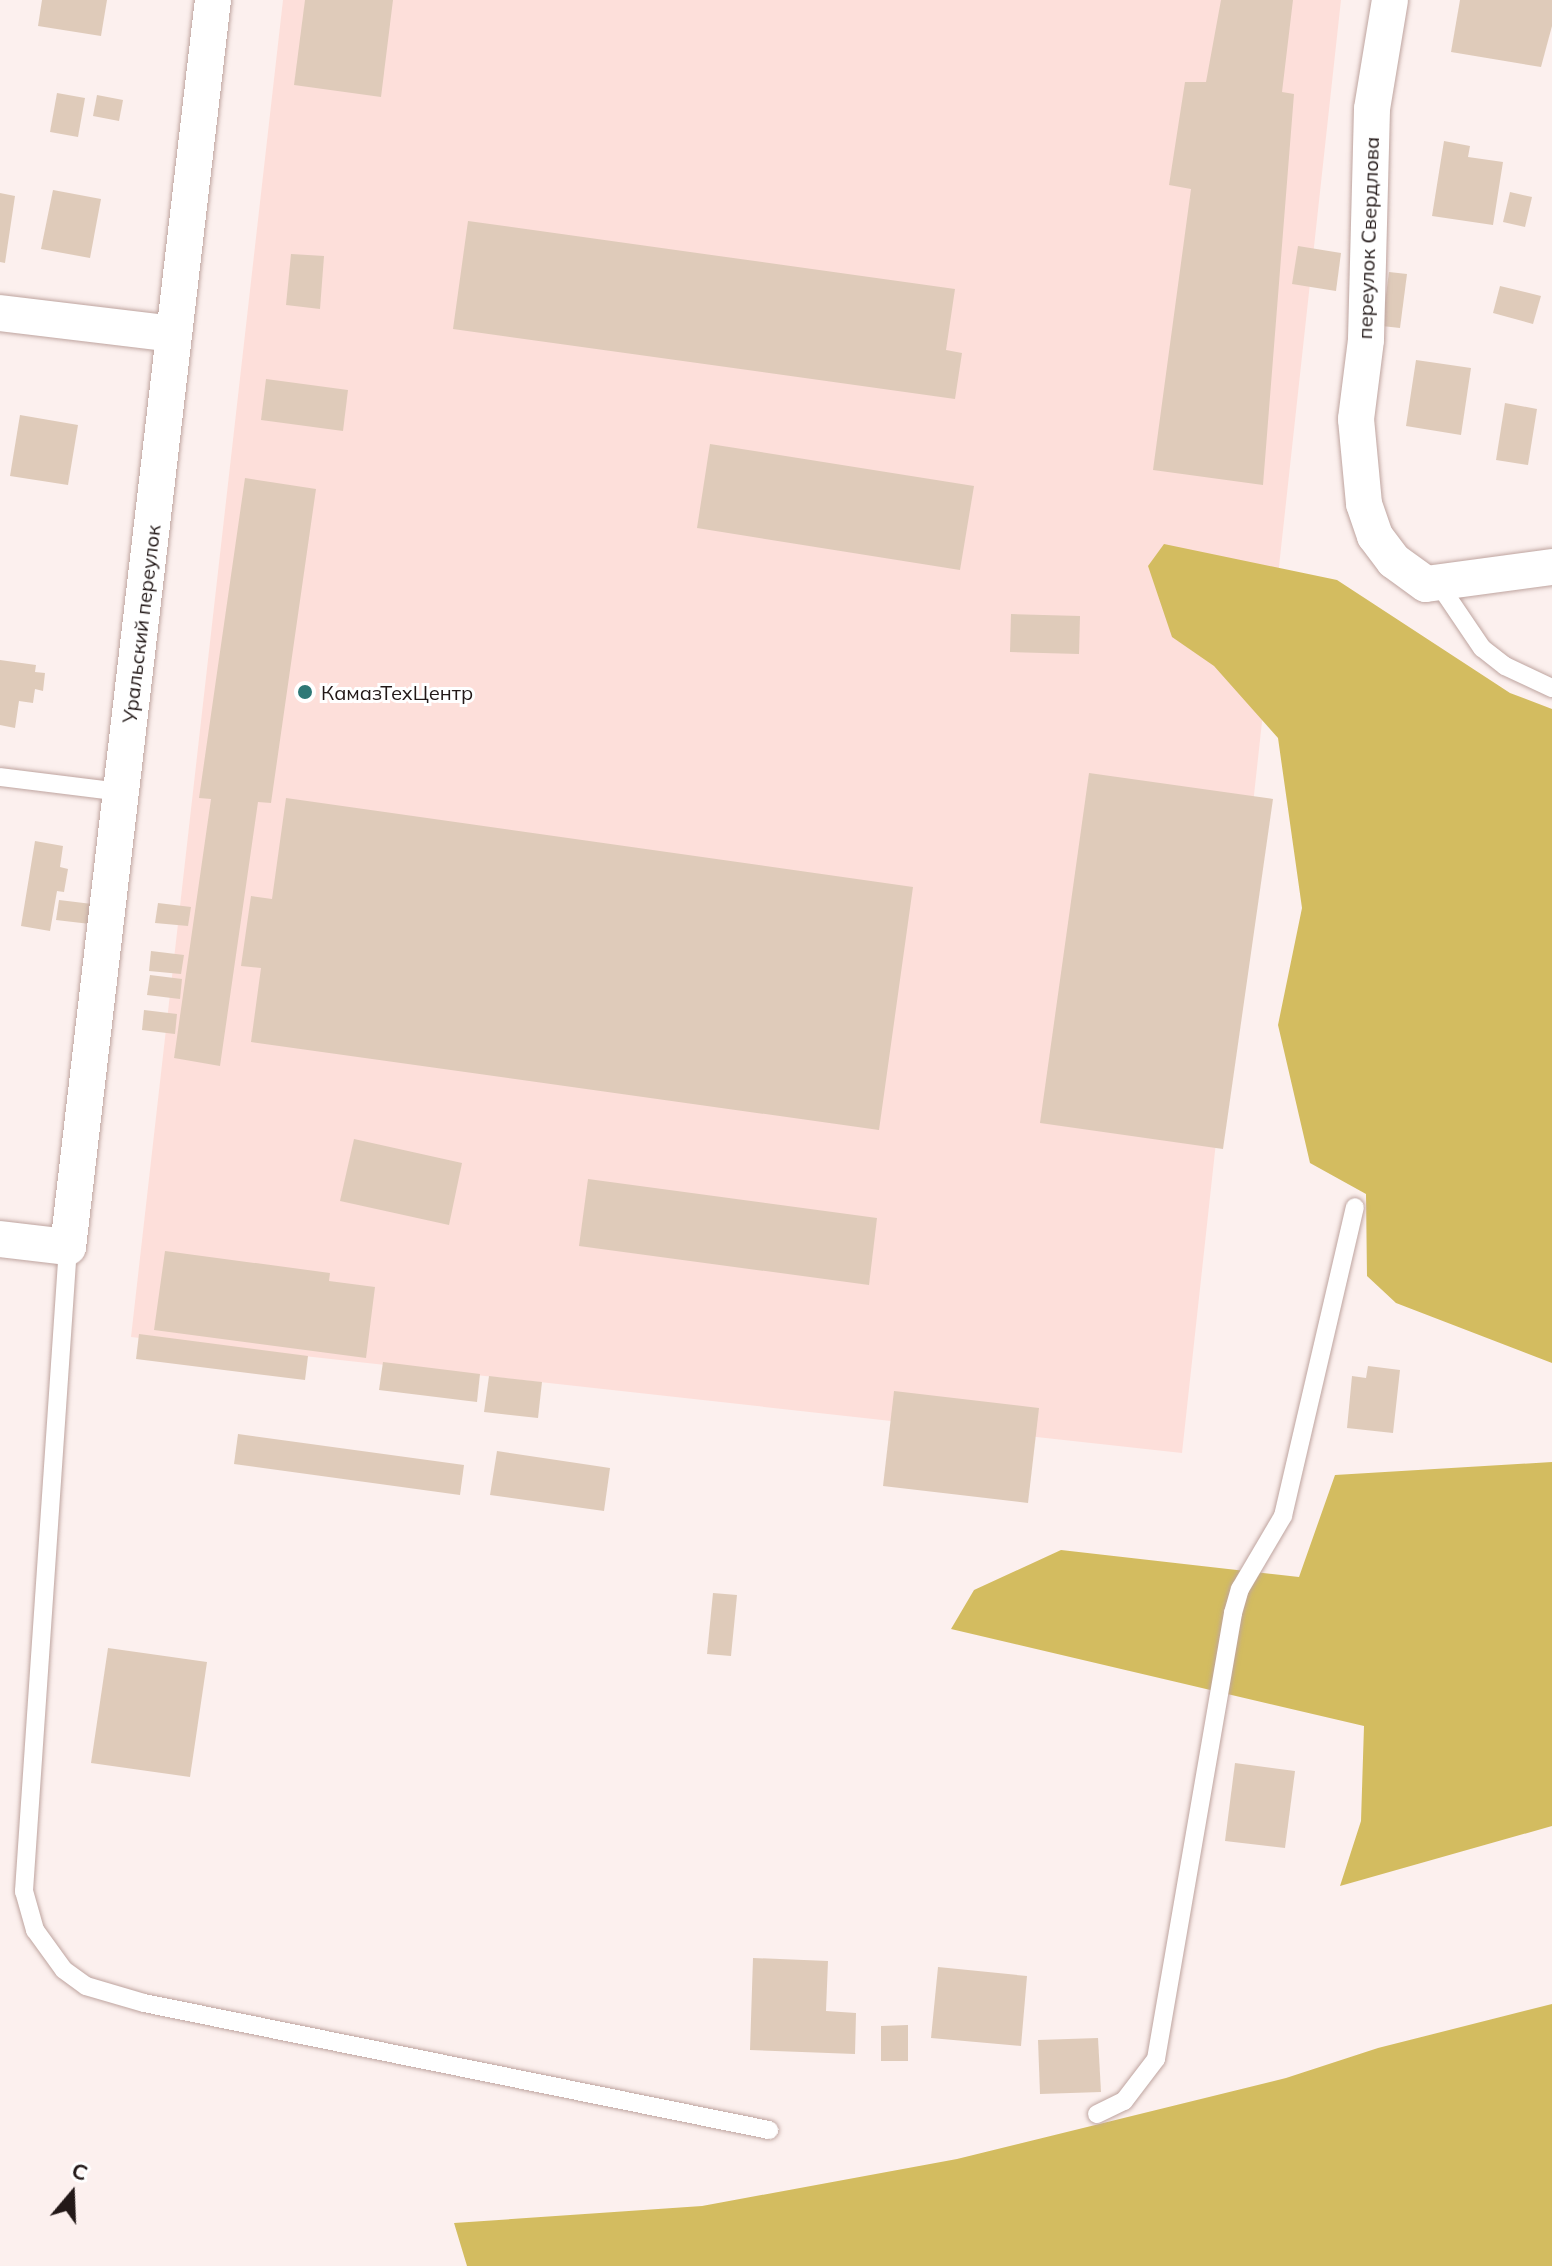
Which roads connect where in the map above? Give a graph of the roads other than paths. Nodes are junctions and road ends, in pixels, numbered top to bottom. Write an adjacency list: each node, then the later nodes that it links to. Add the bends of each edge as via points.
1 (213, 0): 4 (street, Уральский переулок)
2 (1390, 0): 6 (street, переулок Свердлова, via 1372,109 1366,340 1356,419 1359,476 1375,536 1415,580)
3 (0, 313): 4 (street)
4 (174, 334): 9 (street, Уральский переулок)
5 (1552, 567): 6 (street, via 1496,571)
6 (1440, 586): 7 (lane, via 1482,648 1505,666)
7 (1552, 688)
8 (0, 777): 9 (lane)
9 (121, 792): 12 (street, Уральский переулок)
10 (1355, 1207): 13 (lane, via 1283,1516 1240,1589 1233,1613 1156,2059 1124,2101)
11 (0, 1239): 12 (street)
12 (68, 1247): 14 (lane, via 24,1891 35,1930 64,1970 86,1986 144,2003)
13 (1097, 2114)
14 (769, 2130)

